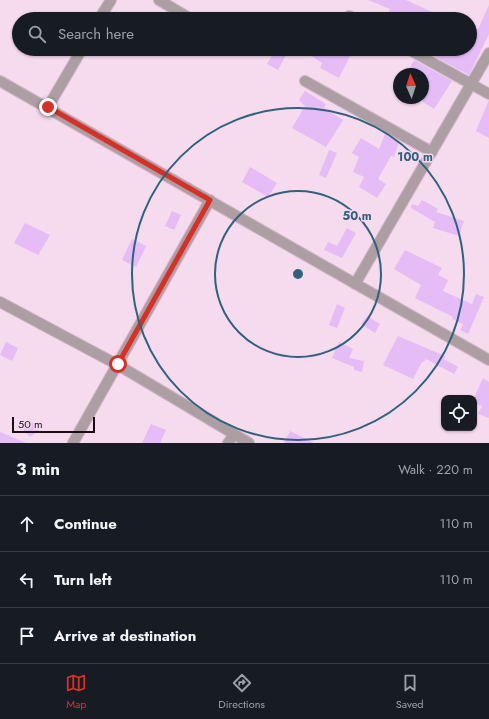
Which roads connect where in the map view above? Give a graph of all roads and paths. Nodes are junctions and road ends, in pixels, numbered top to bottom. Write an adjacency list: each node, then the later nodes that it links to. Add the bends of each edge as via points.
1 (111, 0): 3 (street)
2 (159, 0): 4 (street)
3 (104, 12)
4 (179, 12)
5 (489, 53): 10 (street)
6 (78, 56): 12 (street)
7 (420, 56): 10 (street)
8 (0, 81): 12 (street)
9 (305, 81): 13 (street)
10 (471, 85): 11 (street); 13 (street)
11 (489, 94)
12 (48, 107): 14 (street)
13 (432, 152): 15 (street)
14 (210, 200): 15 (street); 18 (street)
15 (356, 284): 17 (street)
16 (0, 302): 18 (street)
17 (489, 360)
18 (118, 364): 19 (street); 20 (street)
19 (231, 438): 21 (street)
20 (74, 443)
21 (249, 443)

